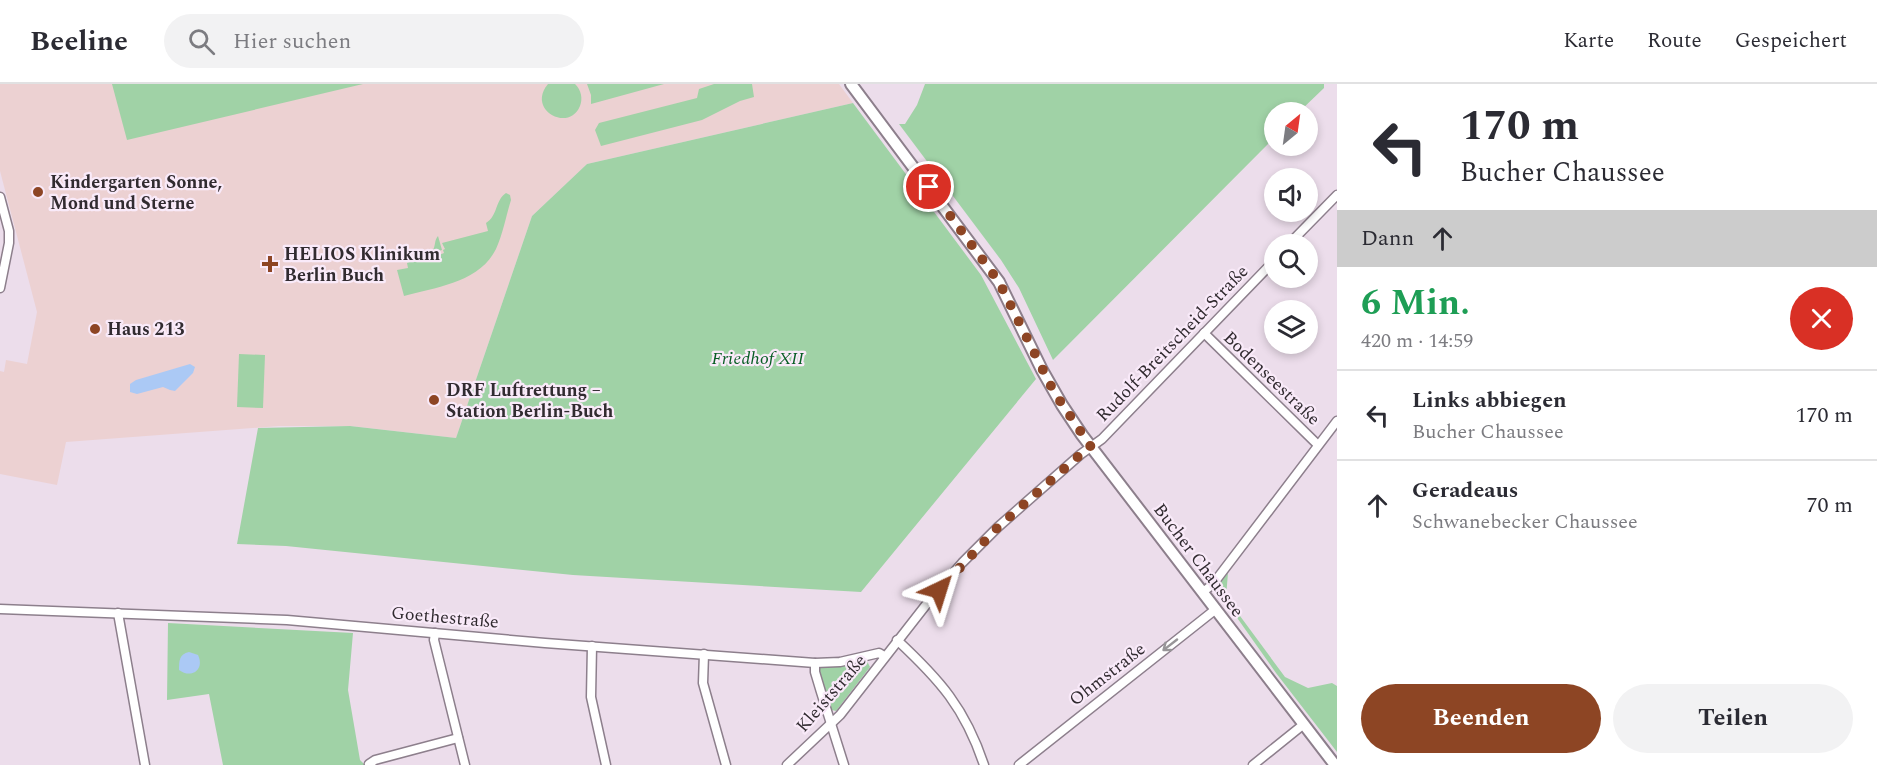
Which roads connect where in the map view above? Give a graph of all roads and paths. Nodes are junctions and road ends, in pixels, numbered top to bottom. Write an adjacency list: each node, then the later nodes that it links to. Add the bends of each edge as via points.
1 (851, 84): 10 (main road, Bucher Chaussee, via 999,282 1042,370)
2 (1337, 195): 4 (street)
3 (0, 197): 6 (street, via 9,243)
4 (1299, 234)
5 (1264, 271): 7 (street, Rudolf-Breitscheid-Straße)
6 (0, 288)
7 (1204, 333): 9 (street, Bodenseestraße); 10 (street, Rudolf-Breitscheid-Straße)
8 (1337, 421): 9 (street)
9 (1318, 445): 11 (street)
10 (1091, 447): 11 (main road, Bucher Chaussee); 16 (street, Rudolf-Breitscheid-Straße, via 998,527 948,578)
11 (1203, 592): 13 (main road, Bucher Chaussee)
12 (0, 609): 14 (street, Goethestraße)
13 (1216, 609): 22 (main road, Bucher Chaussee); 32 (street, Ohmstraße, one-way to 32)
14 (118, 613): 15 (street, Goethestraße, via 287,620); 25 (street)
15 (435, 633): 17 (street, Goethestraße); 23 (street)
16 (897, 640): 19 (street, Kleiststraße); 31 (street, via 951,696 974,736)
17 (592, 646): 18 (street, Goethestraße); 27 (street, via 591,696)
18 (704, 654): 20 (street, Goethestraße); 28 (street, via 703,683)
19 (884, 656): 20 (street, Goethestraße, via 879,652 840,662); 21 (street, Kleiststraße)
20 (815, 663): 21 (street)
21 (831, 724): 29 (street, Kleiststraße); 30 (street)
22 (1304, 724): 33 (street); 34 (main road, Bucher Chaussee)
23 (458, 738): 24 (street); 26 (street)
24 (369, 764)
25 (145, 765)
26 (465, 765)
27 (606, 765)
28 (726, 765)
29 (787, 765)
30 (844, 765)
31 (984, 765)
32 (1019, 765)
33 (1253, 765)
34 (1335, 765)

